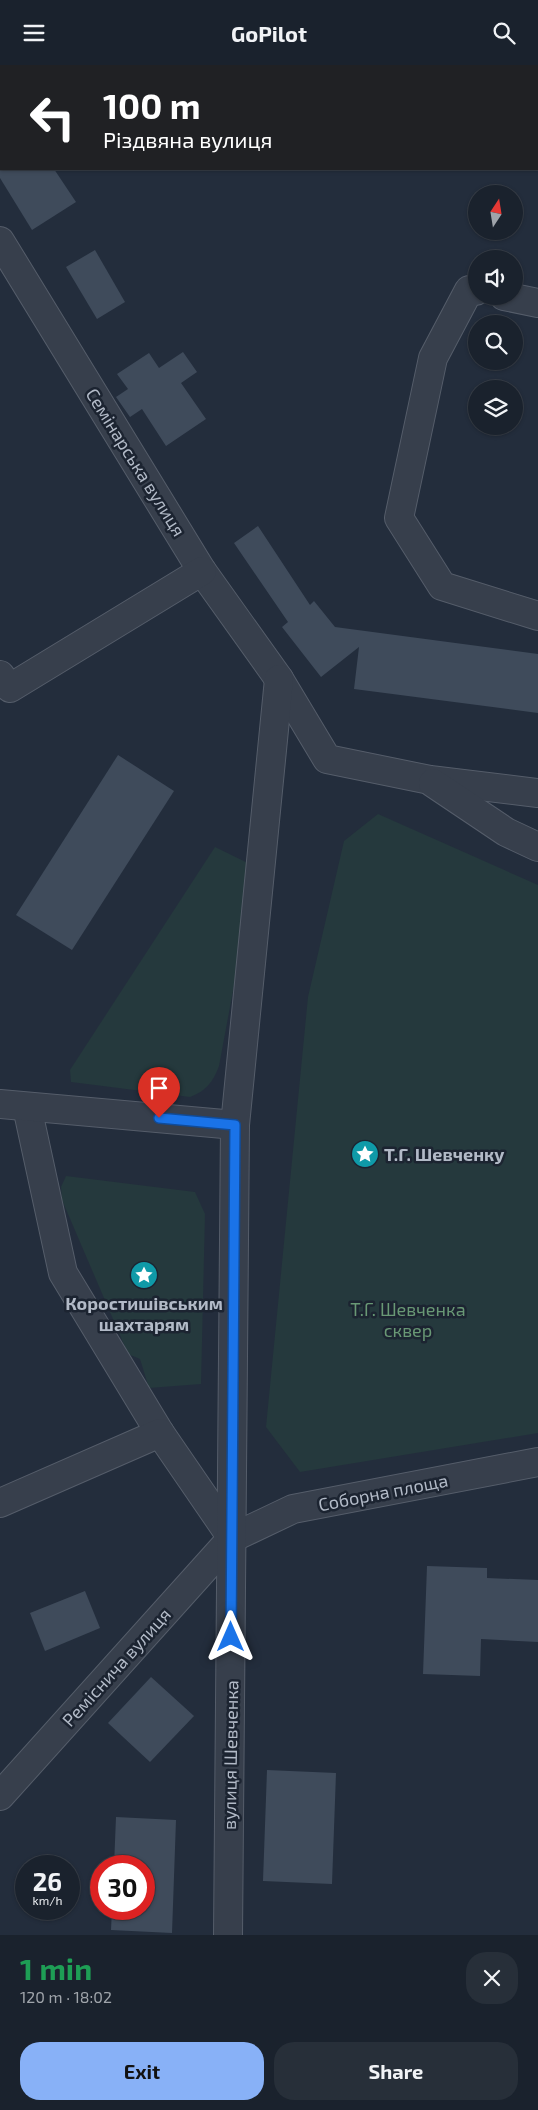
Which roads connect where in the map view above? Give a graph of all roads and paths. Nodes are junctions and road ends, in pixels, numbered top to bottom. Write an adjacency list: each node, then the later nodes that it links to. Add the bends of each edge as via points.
1 (0, 241): 5 (street, Семінарська вулиця)
2 (468, 291): 6 (street, via 434,358 399,518 442,586)
3 (523, 300): 4 (street)
4 (538, 303)
5 (202, 571): 7 (street, via 10,688); 8 (street, Семінарська вулиця)
6 (538, 616)
7 (0, 675)
8 (279, 679): 9 (street, Семінарська вулиця, via 327,759); 14 (street, вулиця Шевченка)
9 (430, 780): 10 (street, Семінарська вулиця); 11 (street, via 506,832)
10 (538, 793)
11 (538, 847)
12 (0, 1104): 13 (street)
13 (27, 1107): 14 (street); 15 (street, via 63,1273)
14 (235, 1125): 18 (street, вулиця Шевченка)
15 (160, 1433): 17 (street); 18 (street)
16 (538, 1462): 18 (street, Соборна площа, via 294,1509)
17 (0, 1503)
18 (232, 1538): 19 (street, Реміснича вулиця); 20 (street, вулиця Шевченка)
19 (0, 1796)
20 (228, 1935)

